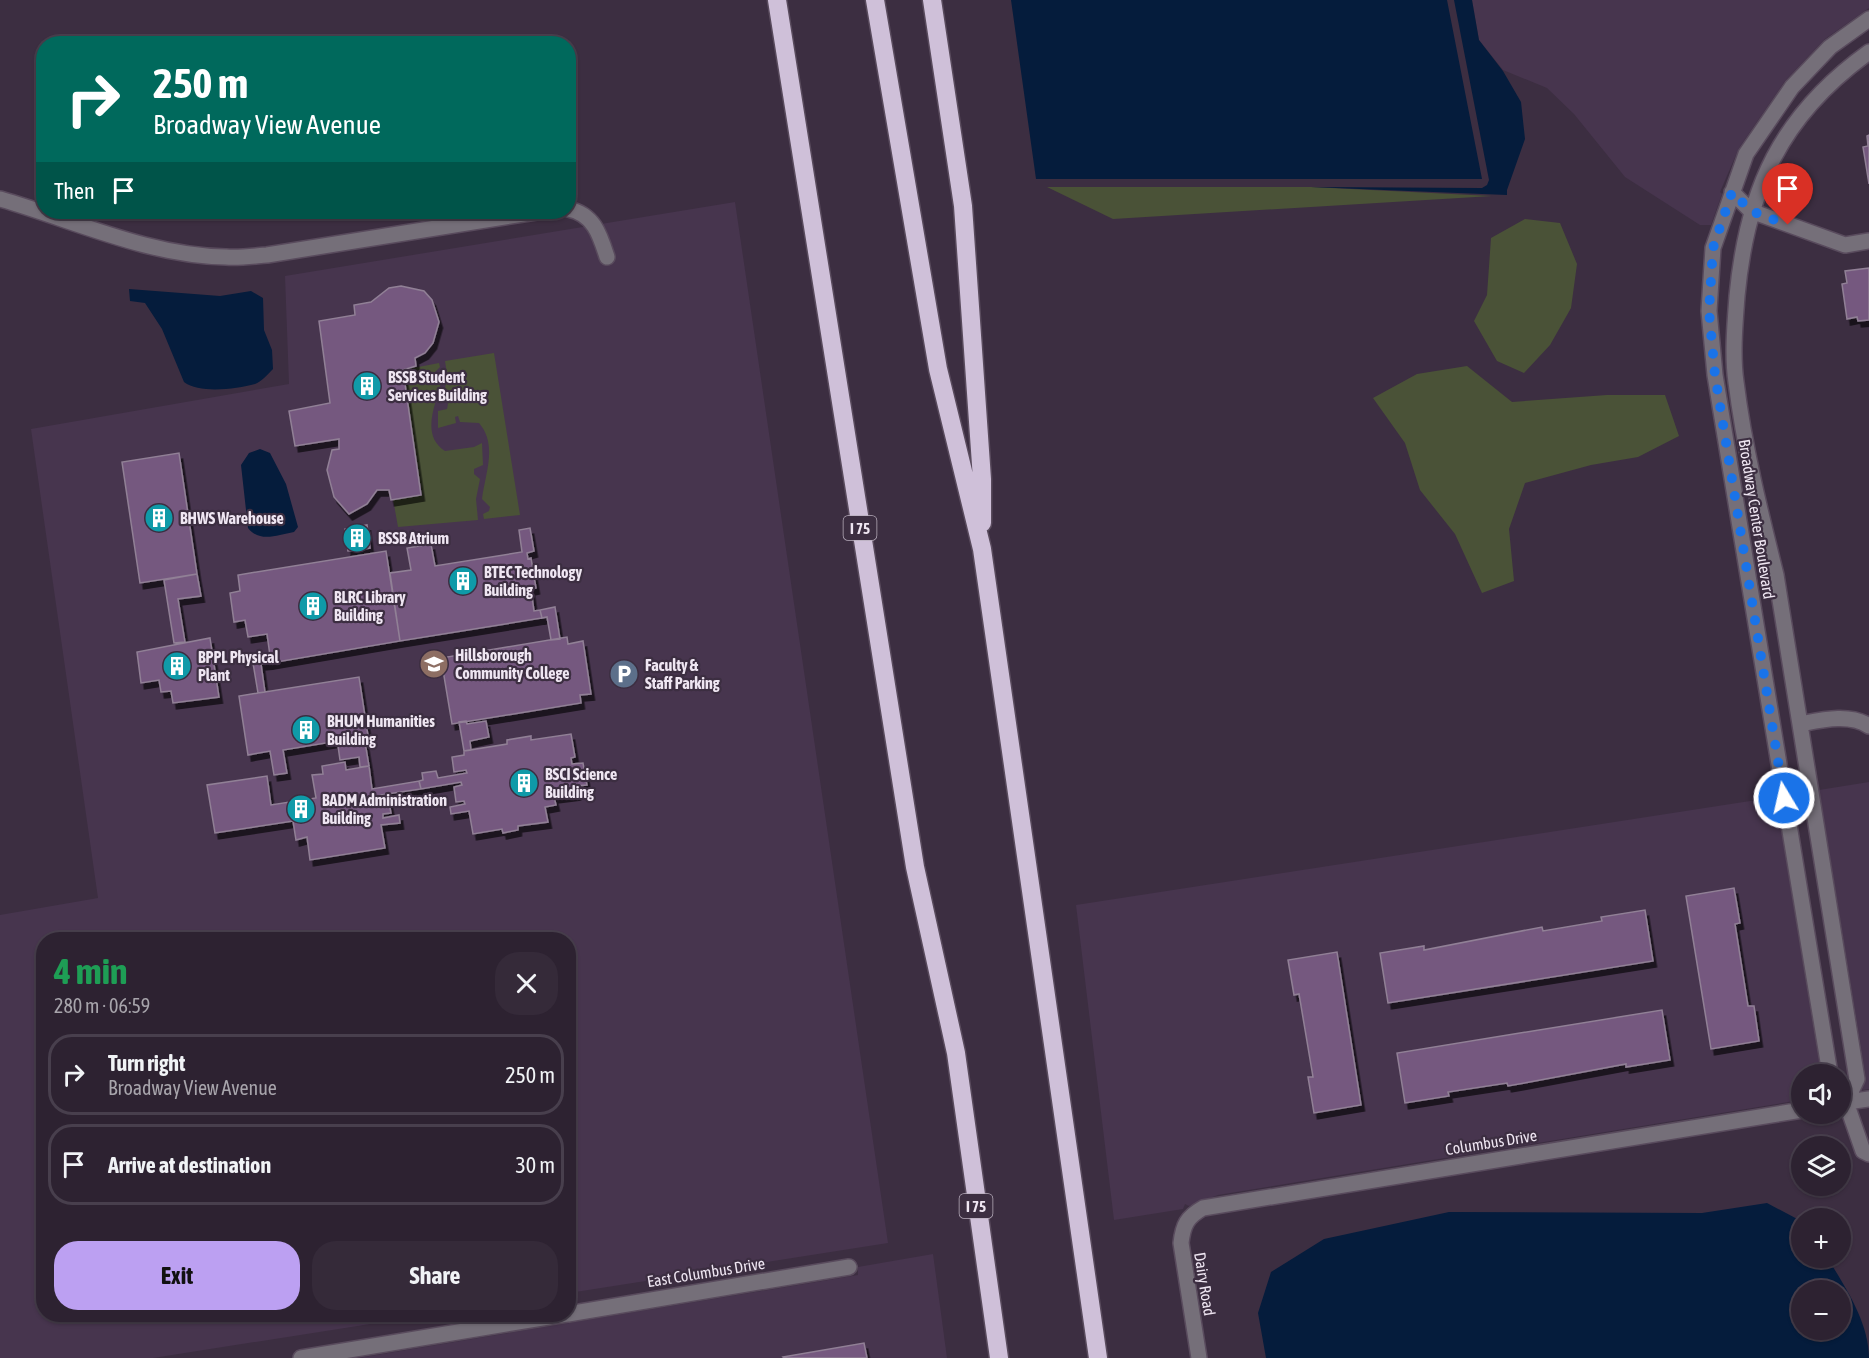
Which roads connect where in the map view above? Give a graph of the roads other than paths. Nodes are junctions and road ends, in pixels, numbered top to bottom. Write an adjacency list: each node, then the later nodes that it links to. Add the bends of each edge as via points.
1 (777, 0): 32 (highway, I 75, via 915,867 956,1053)
2 (875, 0): 15 (highway, via 938,369)
3 (932, 0): 15 (highway, via 963,206 982,479)
4 (1869, 19): 6 (street, Broadway Center Boulevard, via 1830,47 1792,87 1746,154)
5 (1869, 52): 10 (street, Broadway Center Boulevard, via 1845,69 1787,133)
6 (1732, 192): 10 (street); 19 (street, Broadway Center Boulevard, via 1713,248 1709,311 1717,387)
7 (0, 199): 8 (street)
8 (36, 210)
9 (576, 211): 14 (street, via 590,219 599,232)
10 (1751, 211): 13 (street, via 1845,245); 16 (street, Broadway Center Boulevard, via 1736,312 1735,381 1776,575)
11 (63, 219): 12 (street, via 132,241 225,258 267,255)
12 (492, 219)
13 (1869, 241)
14 (607, 257)
15 (982, 549): 33 (highway)
16 (1800, 724): 17 (street, via 1831,718 1861,720); 18 (street, Broadway Center Boulevard)
17 (1869, 726)
18 (1815, 816): 19 (street); 21 (street, Broadway Center Boulevard, via 1857,1079)
19 (1788, 821): 20 (street, Broadway Center Boulevard)
20 (1828, 1064)
21 (1851, 1087)
22 (1869, 1099): 23 (street)
23 (1851, 1100)
24 (1791, 1112): 27 (street, Columbus Drive, via 1219,1204)
25 (1851, 1121): 26 (street, via 1863,1150)
26 (1869, 1154)
27 (1189, 1216): 34 (street, Dairy Road, via 1181,1243)
28 (849, 1267): 29 (street, East Columbus Drive)
29 (576, 1313)
30 (519, 1322): 31 (street, East Columbus Drive)
31 (300, 1358)
32 (999, 1358)
33 (1098, 1358)
34 (1199, 1358)

